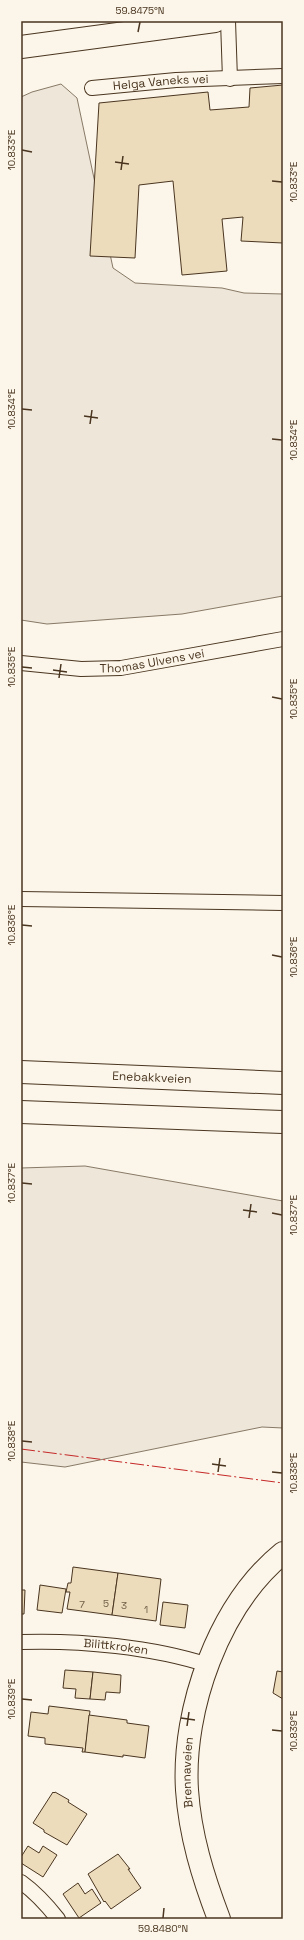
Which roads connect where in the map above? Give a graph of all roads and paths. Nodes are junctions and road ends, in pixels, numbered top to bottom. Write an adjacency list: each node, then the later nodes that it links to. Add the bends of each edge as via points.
1 (215, 21): 3 (main road)
2 (228, 21): 5 (lane)
3 (21, 47)
4 (283, 76): 5 (lane, Helga Vaneks vei)
5 (230, 79): 6 (lane, Helga Vaneks vei, via 176,80)
6 (92, 88)
7 (283, 640): 8 (lane, Thomas Ulvens vei, via 121,668 81,669)
8 (21, 663)
9 (21, 899): 10 (lane)
10 (283, 903)
11 (21, 1072): 12 (main road, Enebakkveien)
12 (283, 1083)
13 (21, 1112): 14 (main road)
14 (283, 1122)
15 (283, 1553): 17 (main road, Brennaveien, via 260,1575 243,1597)
16 (21, 1642): 17 (lane, Bilittkroken, via 108,1645 183,1657)
17 (208, 1666): 20 (main road, Brennaveien, via 192,1718 187,1790 193,1840 200,1868)
18 (21, 1882): 19 (lane)
19 (58, 1919)
20 (219, 1919)

